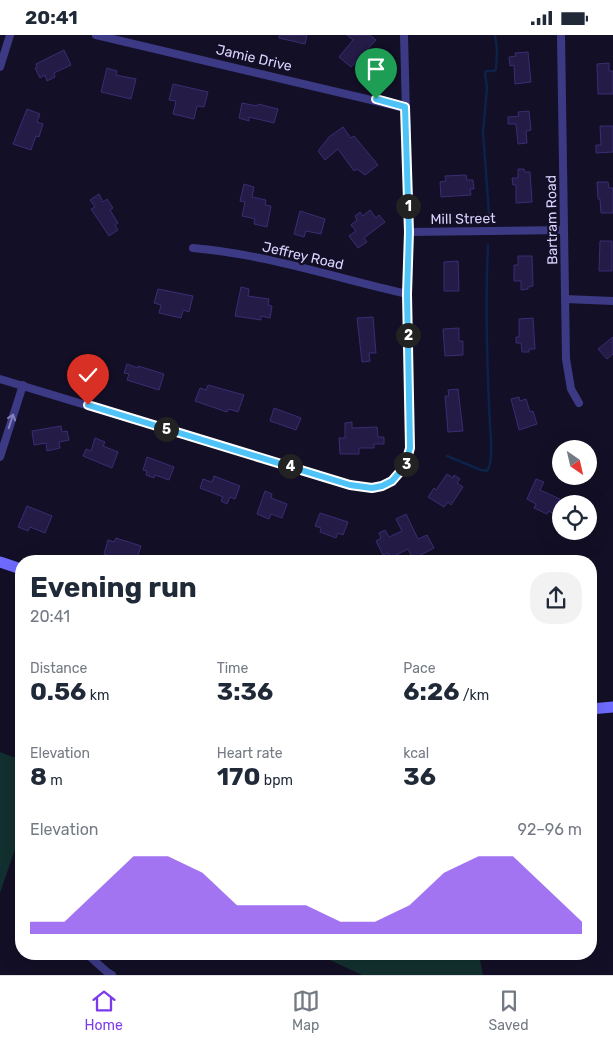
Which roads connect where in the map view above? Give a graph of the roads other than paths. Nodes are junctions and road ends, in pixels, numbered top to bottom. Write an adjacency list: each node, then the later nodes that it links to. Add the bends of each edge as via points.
1 (10, 35): 5 (street)
2 (96, 35): 6 (street, Jamie Drive)
3 (404, 35): 6 (street)
4 (561, 35): 7 (street, Bartram Road)
5 (0, 67)
6 (405, 107): 8 (street)
7 (564, 230): 8 (street, Mill Street); 11 (street, Bartram Road)
8 (409, 232): 10 (street)
9 (193, 248): 10 (street, Jeffrey Road, via 218,250)
10 (407, 294): 14 (street, via 410,448 405,466 392,481 377,487 350,485)
11 (565, 299): 12 (street); 15 (street, Bartram Road, via 567,370 571,389)
12 (613, 301)
13 (0, 379): 14 (street)
14 (23, 385): 16 (street, one-way to 14)
15 (579, 403)
16 (0, 457)
17 (0, 562): 18 (main road)
18 (15, 567)
19 (613, 707): 20 (main road)
20 (597, 708)
21 (93, 960): 22 (street)
22 (112, 975)

